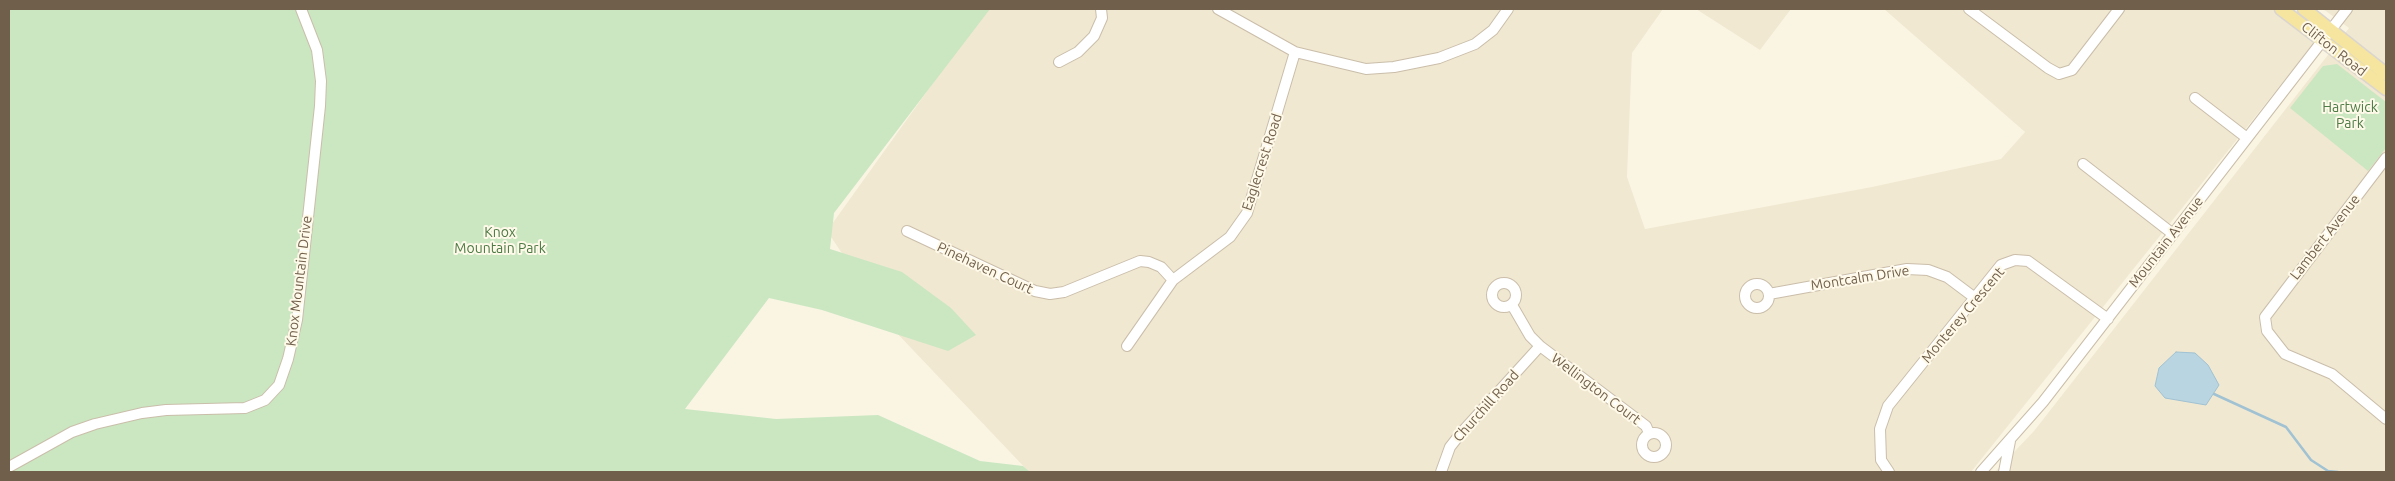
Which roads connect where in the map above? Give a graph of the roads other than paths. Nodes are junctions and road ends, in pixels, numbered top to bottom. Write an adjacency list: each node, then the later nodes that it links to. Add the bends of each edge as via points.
1 (301, 9): 31 (street, Knox Mountain Drive, via 317,50 320,106 296,320 288,360 278,385 265,400 245,408 166,410 95,424 72,432)
2 (1101, 9): 12 (street, via 1102,18 1094,36 1078,52)
3 (1218, 9): 11 (street)
4 (1508, 9): 11 (street, via 1493,30 1474,44 1439,58 1366,69)
5 (2119, 9): 9 (street, via 2072,70 2059,74)
6 (2281, 9): 10 (main road, Clifton Road)
7 (2304, 9): 10 (main road, Clifton Road)
8 (2347, 9): 10 (street, Mountain Avenue)
9 (1975, 10)
10 (2326, 35): 13 (main road, Clifton Road); 14 (main road, Clifton Road); 16 (street, Mountain Avenue)
11 (1295, 52): 21 (street, Eaglecrest Road, via 1247,213 1230,237)
12 (1059, 62)
13 (2386, 74)
14 (2386, 89)
15 (2195, 98): 16 (street)
16 (2247, 138): 20 (street, Mountain Avenue)
17 (2386, 158): 28 (street, Lambert Avenue, via 2265,317 2274,341 2285,354 2332,374)
18 (2083, 164): 20 (street)
19 (907, 231): 21 (street, Pinehaven Court, via 1035,291 1050,294 1064,292 1140,261 1161,267)
20 (2173, 234): 25 (street, Mountain Avenue)
21 (1174, 280): 26 (street, Eaglecrest Road)
22 (1769, 294): 23 (street, Montcalm Drive, via 1907,269 1928,270 1947,277)
23 (1975, 298): 25 (street, Monterey Crescent, via 2001,265 2015,260 2028,261); 33 (street, Monterey Crescent, via 1888,406 1880,429 1881,460)
24 (1512, 305): 27 (street, Wellington Court, via 1530,336)
25 (2108, 319): 30 (street, Mountain Avenue)
26 (1127, 346)
27 (1540, 346): 29 (street, Wellington Court, via 1646,426); 32 (street, Churchill Road, via 1450,447)
28 (2386, 419)
29 (1649, 434)
30 (2010, 440): 34 (street, Mountain Avenue); 35 (street)
31 (9, 468)
32 (1441, 472)
33 (1889, 472)
34 (1981, 472)
35 (2004, 472)

